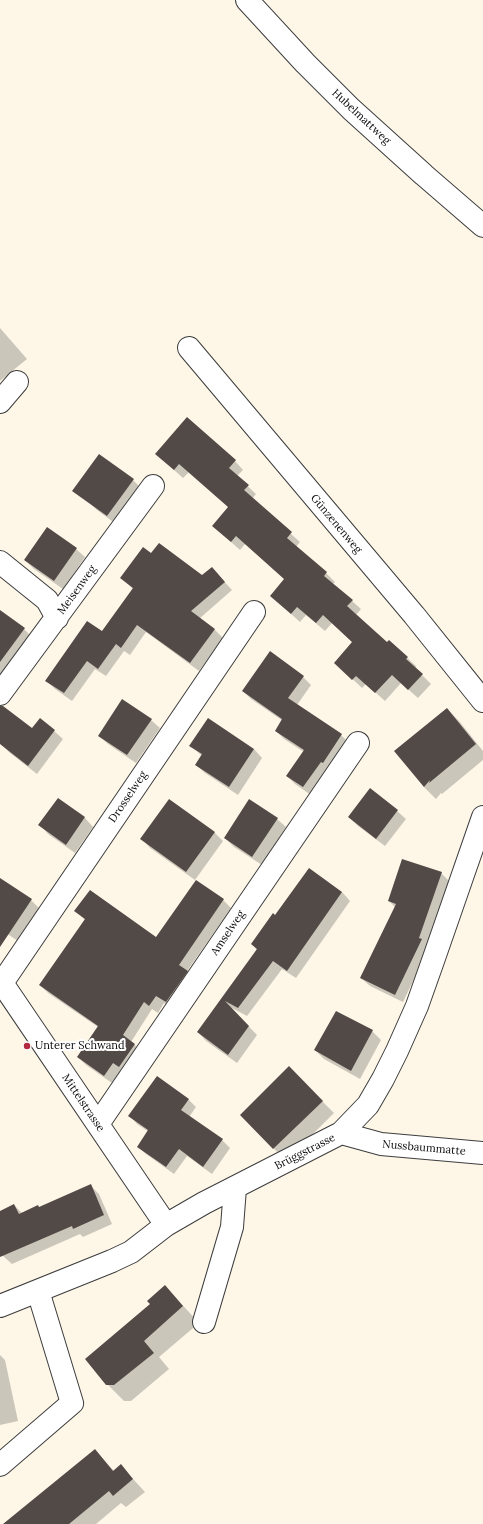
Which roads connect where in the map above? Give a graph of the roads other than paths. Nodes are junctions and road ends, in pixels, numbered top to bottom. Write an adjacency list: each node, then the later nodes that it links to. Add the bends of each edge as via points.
1 (247, 0): 2 (street, Hubelmattweg, via 350,109)
2 (483, 226)
3 (189, 348): 11 (street, Günzenenweg, via 414,615)
4 (17, 382): 5 (street)
5 (0, 402)
6 (153, 486): 9 (street, Meisenweg)
7 (0, 562): 9 (street, via 47,600)
8 (254, 612): 14 (street, Drosselweg)
9 (57, 618): 10 (street, Meisenweg)
10 (0, 694)
11 (483, 701)
12 (358, 743): 15 (street, Amselweg)
13 (483, 817): 16 (street, Brüggstrasse, via 427,978 397,1051 368,1105)
14 (1, 981): 15 (street, Mittelstrasse)
15 (98, 1124): 19 (street, Mittelstrasse)
16 (342, 1133): 17 (street, Nussbaummatte, via 381,1144); 18 (street, Brüggstrasse)
17 (483, 1153)
18 (235, 1188): 19 (street, Brüggstrasse); 22 (street, via 232,1226)
19 (166, 1225): 20 (street, Brüggstrasse, via 130,1252)
20 (38, 1291): 21 (street, Brüggstrasse); 23 (street, via 72,1403)
21 (0, 1306)
22 (204, 1322)
23 (0, 1465)

